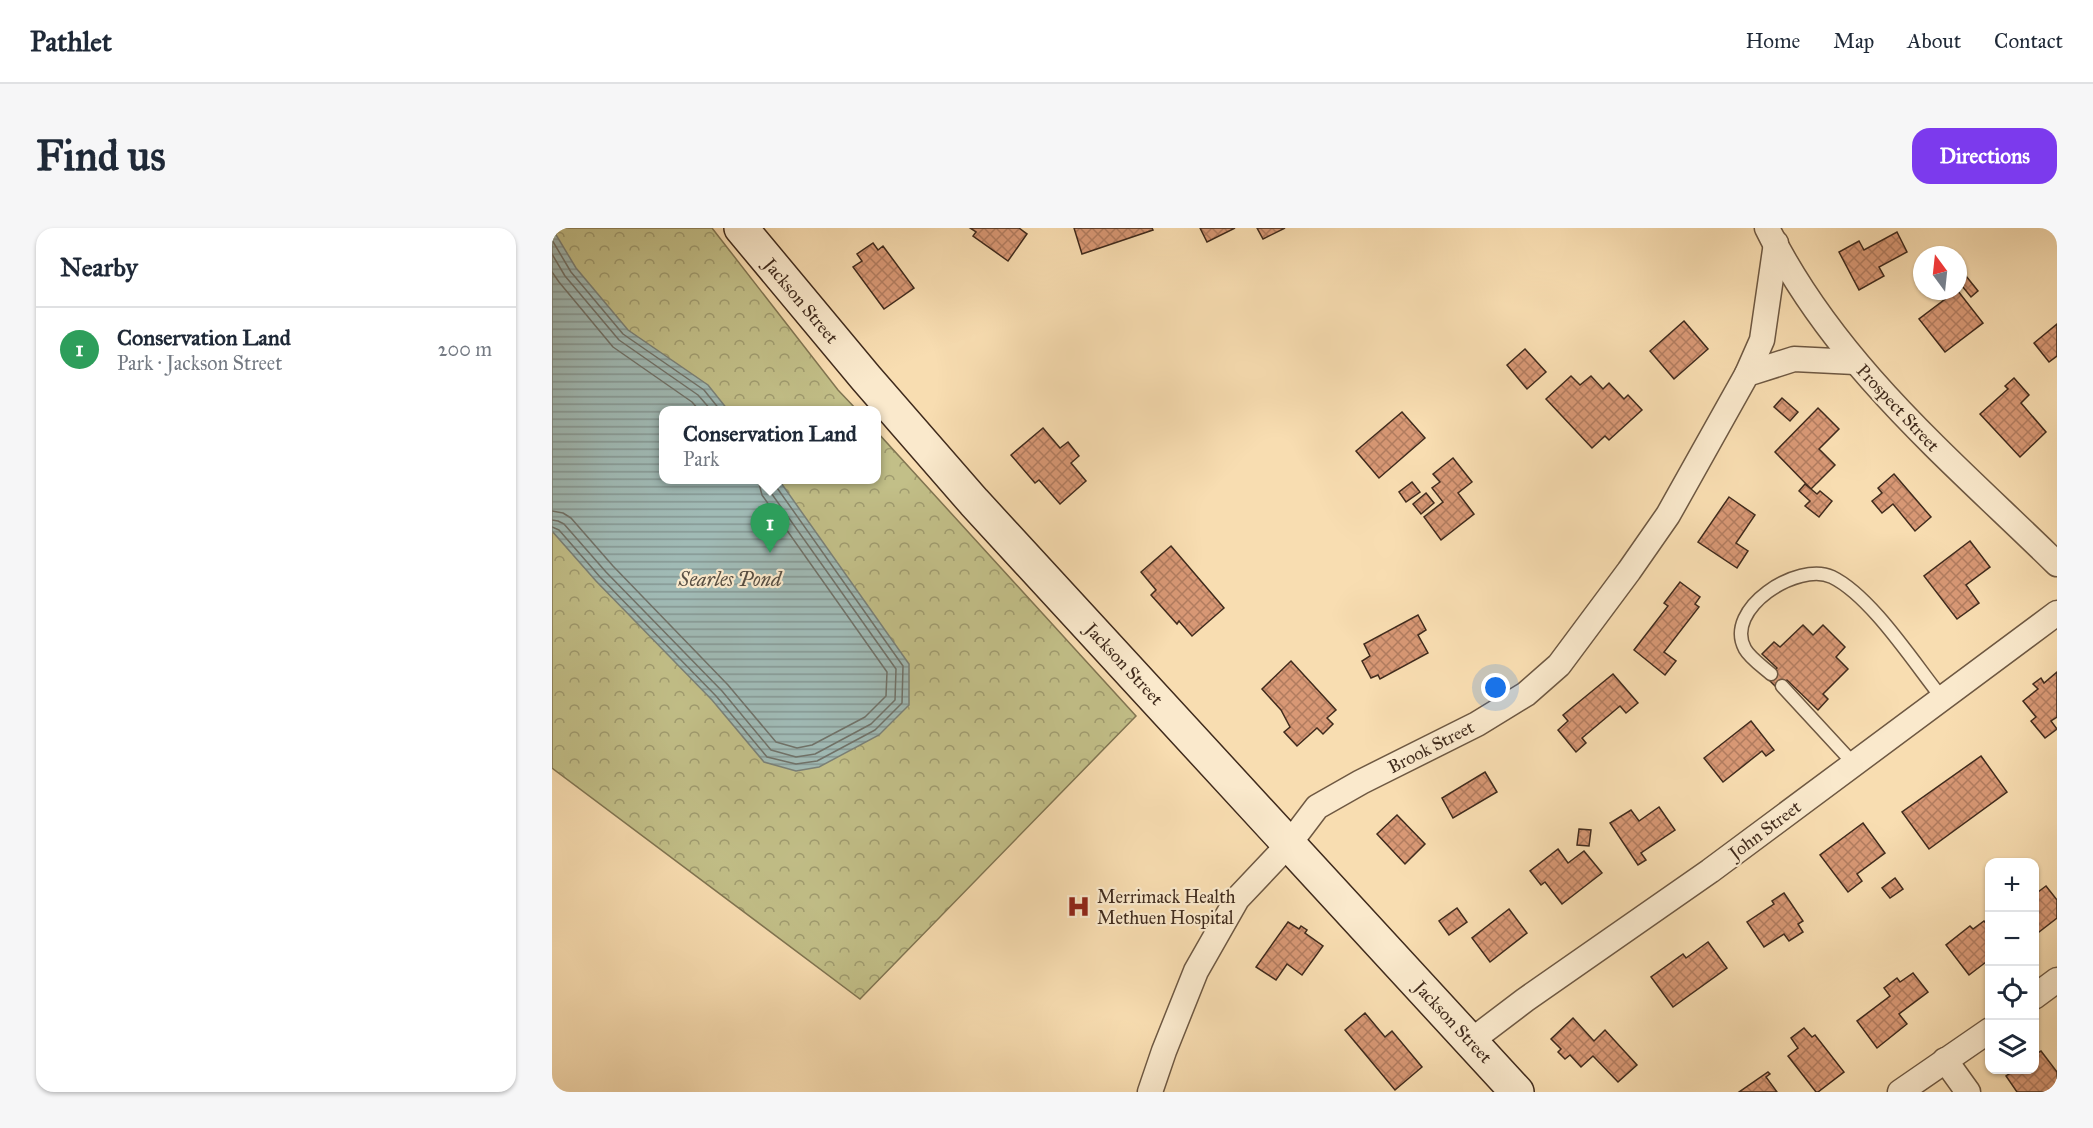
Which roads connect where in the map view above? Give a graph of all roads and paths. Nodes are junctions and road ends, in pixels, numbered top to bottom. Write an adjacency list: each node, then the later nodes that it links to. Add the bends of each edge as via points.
1 (741, 228): 11 (main road, Jackson Street, via 975,502)
2 (1772, 236): 3 (street, Prospect Street, via 1806,297); 4 (street, Brook Street, via 1762,340)
3 (1855, 362): 4 (street, via 1794,359); 5 (street, Prospect Street, via 1937,450)
4 (1747, 374): 11 (street, Brook Street, via 1668,515 1559,665 1526,694 1477,724 1317,807)
5 (2057, 564)
6 (2057, 613): 9 (street, John Street)
7 (1771, 674): 9 (lane, via 1745,649 1743,619 1763,595 1791,578 1821,573 1868,604)
8 (1782, 686): 10 (lane)
9 (1942, 698): 10 (street, John Street)
10 (1854, 764): 15 (street, John Street)
11 (1289, 844): 15 (main road, Jackson Street); 17 (street, Brook Street, via 1237,899 1196,971)
12 (2057, 980): 13 (street)
13 (2039, 993)
14 (1985, 1033): 16 (street)
15 (1471, 1041): 18 (main road, Jackson Street)
16 (1945, 1060): 19 (street); 20 (street)
17 (1150, 1092)
18 (1517, 1092)
19 (1900, 1092)
20 (1968, 1092)

